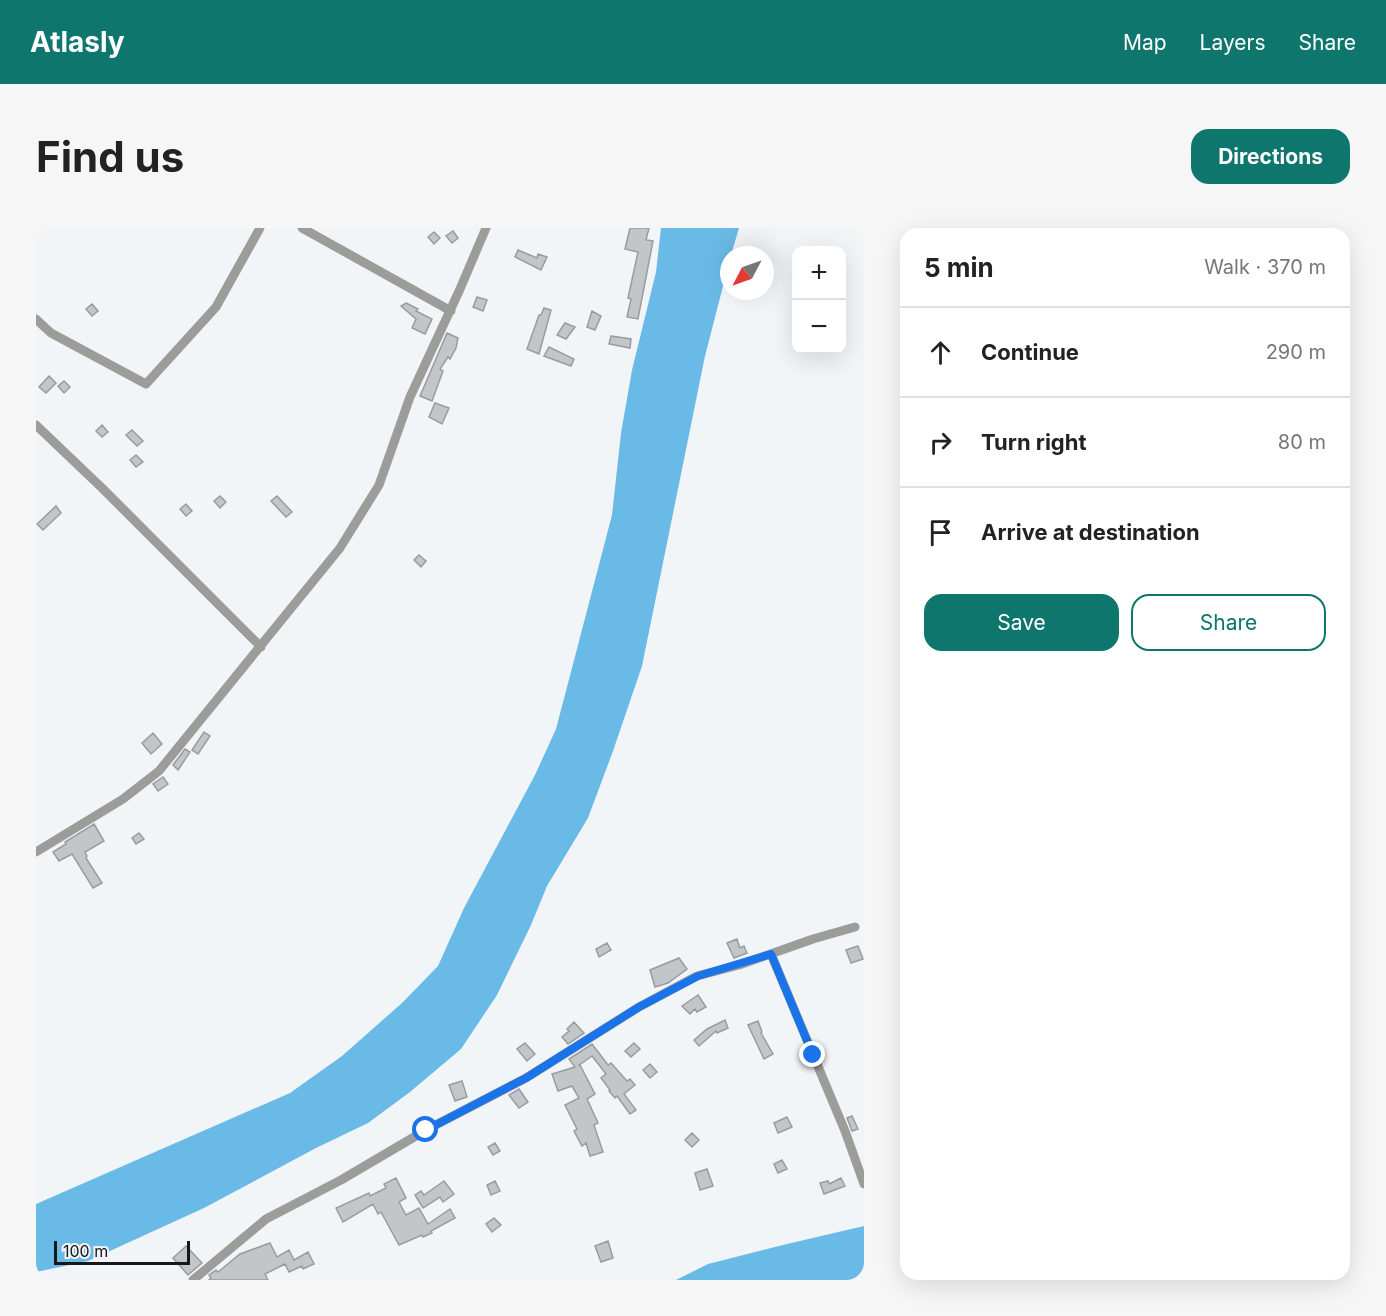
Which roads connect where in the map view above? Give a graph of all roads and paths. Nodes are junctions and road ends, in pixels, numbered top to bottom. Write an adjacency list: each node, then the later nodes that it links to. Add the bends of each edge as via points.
1 (260, 228): 5 (street, via 216,307 146,384 51,333)
2 (302, 228): 4 (street)
3 (486, 228): 4 (street)
4 (451, 310): 7 (street, via 410,397 380,485 340,548)
5 (36, 319)
6 (36, 425): 7 (street)
7 (261, 647): 8 (street, via 159,771 123,799)
8 (36, 852)
9 (855, 927): 10 (street)
10 (771, 954): 11 (street); 12 (street, via 698,976 639,1007 526,1078 266,1219)
11 (864, 1184)
12 (193, 1280)

